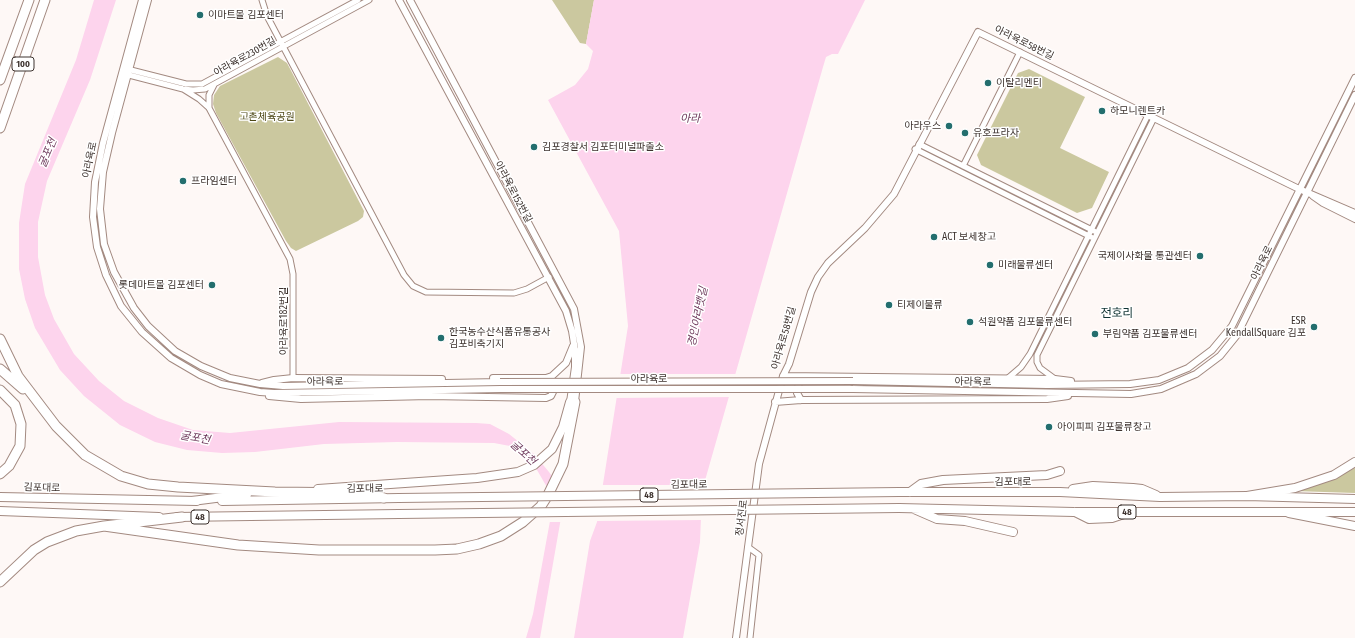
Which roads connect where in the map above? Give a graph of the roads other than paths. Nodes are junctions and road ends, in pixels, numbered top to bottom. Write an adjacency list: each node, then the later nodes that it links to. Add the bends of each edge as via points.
1 (29, 0): 14 (highway, 100)
2 (45, 0): 21 (highway, 100)
3 (142, 0): 12 (street, 아라육로)
4 (148, 0): 12 (street, 아라육로)
5 (262, 0): 10 (street)
6 (358, 0): 10 (street, 아라육로230번길)
7 (369, 0): 10 (street, 아라육로230번길)
8 (399, 0): 29 (street, 아라육로152번길)
9 (410, 0): 45 (street, 아라육로152번길, via 574,309 581,347)
10 (282, 44): 12 (street, 아라육로230번길, via 208,82 197,85); 15 (street, 아라육로230번길); 29 (street, via 404,275 413,286 426,292 514,292)
11 (1020, 52): 19 (street, 아라육로58번길); 22 (street, 아라육로58번길, via 978,32); 23 (street)
12 (125, 71): 16 (street, 아라육로230번길); 40 (street, 아라육로, via 100,191 102,232 114,272 142,318 175,351 215,372); 42 (street, 아라육로, via 103,144 93,199 95,235 106,275 128,316 151,342 171,358 191,371 221,384)
13 (1355, 78): 24 (street, 아라육로)
14 (0, 80)
15 (214, 85): 16 (street, 아라육로230번길, via 199,90); 18 (street, via 209,95)
16 (183, 89): 18 (street)
17 (1355, 95): 25 (street, 아라육로)
18 (209, 108): 36 (street, 아라육로182번길, via 292,264)
19 (1148, 115): 20 (street, 아라육로58번길); 28 (street)
20 (1154, 118): 24 (street, 아라육로58번길); 28 (street)
21 (0, 128)
22 (917, 148): 23 (street); 28 (street); 33 (street, 아라육로58번길, via 886,199 814,276)
23 (963, 166): 28 (street)
24 (1300, 189): 25 (street, 아라육로58번길); 39 (street, 아라육로, via 1232,326 1212,350 1188,368 1159,380 1142,383)
25 (1307, 192): 26 (street); 27 (street); 43 (street, 아라육로, via 1248,315 1232,342 1213,362 1188,379 1161,389 1131,394)
26 (1355, 213)
27 (1355, 219)
28 (1092, 234): 37 (street, via 1025,362); 38 (street, via 1037,354 1040,368)
29 (549, 277): 31 (street, 아라육로152번길, via 566,312)
30 (0, 339): 47 (highway, via 18,376)
31 (574, 340): 34 (street, via 569,358 562,368 552,376); 45 (street, 아라육로152번길)
32 (0, 369): 47 (highway)
33 (783, 376): 35 (street); 46 (street, 아라육로58번길)
34 (540, 377): 36 (street); 42 (street, via 552,381 554,390 551,396 301,399 271,397)
35 (800, 377): 37 (street); 44 (street, via 797,392)
36 (293, 378): 40 (street)
37 (1007, 379): 38 (street)
38 (1055, 379): 39 (street)
39 (1089, 383): 40 (street, 아라육로, bridge, via 1047,385 500,382 283,386)
40 (260, 384)
41 (0, 390): 50 (highway, via 15,405 22,424 20,446 9,466)
42 (260, 392): 43 (street, 아라육로, bridge, via 853,389)
43 (1087, 394): 44 (street, via 1048,399)
44 (800, 400): 46 (street)
45 (572, 402): 51 (main road, via 560,435 546,456 518,472 477,478); 63 (highway, via 566,450 560,473 541,506 501,536 479,544 456,549 270,548)
46 (775, 402): 66 (street, 정서진로, via 759,464)
47 (39, 406): 51 (highway, via 85,455 121,476 148,484)
48 (1355, 462): 53 (main road, via 1334,475 1295,488)
49 (1060, 471): 52 (main road, via 1047,475 943,480 922,484)
50 (0, 474)
51 (276, 492): 55 (highway, via 363,493); 57 (main road)
52 (910, 492): 53 (main road, 김포대로 / 48, via 1060,492 1160,497); 55 (main road, 김포대로 / 48, bridge)
53 (1247, 496): 56 (main road, 김포대로 / 48)
54 (0, 497): 57 (main road, 김포대로 / 48)
55 (384, 498): 57 (main road, 김포대로 / 48)
56 (1355, 499)
57 (192, 501)
58 (912, 508): 61 (main road, 48); 62 (main road, 48, bridge); 65 (main road, via 937,519 965,521)
59 (0, 511): 62 (main road, 48)
60 (1355, 512): 61 (main road, 48)
61 (1289, 513): 64 (main road)
62 (182, 518): 63 (highway)
63 (104, 526): 67 (highway, via 76,531 47,542 22,559)
64 (1355, 526)
65 (1013, 532)
66 (748, 546): 68 (street, 정서진로); 69 (street, via 759,555)
67 (0, 582)
68 (736, 638)
69 (750, 638)

